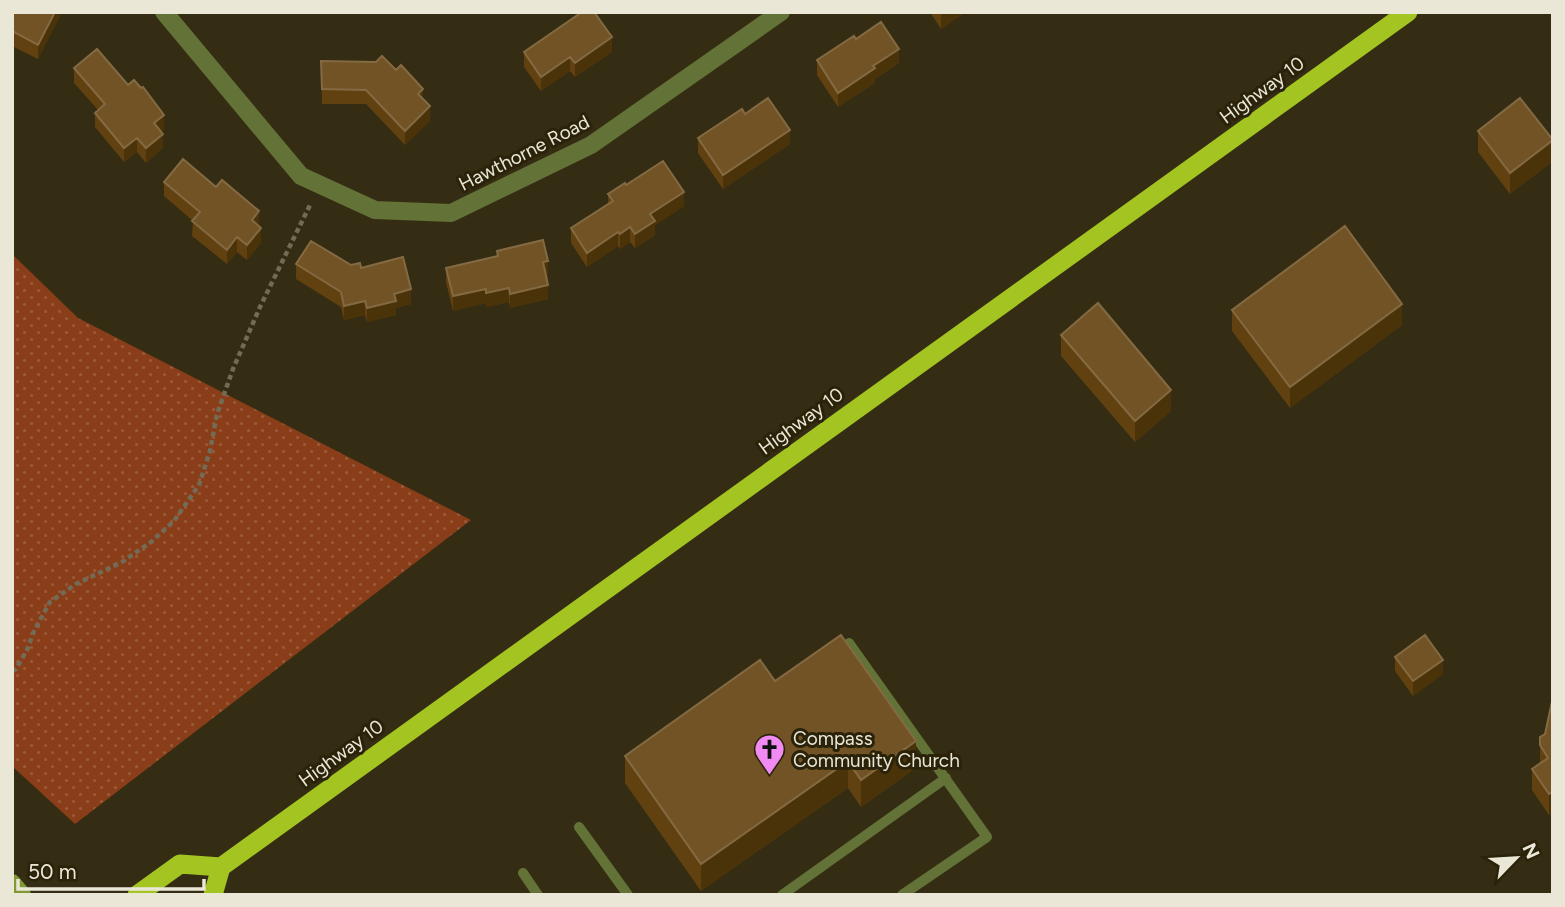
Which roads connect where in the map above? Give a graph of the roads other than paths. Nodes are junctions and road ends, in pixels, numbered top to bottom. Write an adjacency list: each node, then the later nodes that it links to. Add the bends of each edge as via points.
1 (164, 12): 2 (street, Hawthorne Road, via 300,176 375,209 451,212 591,145)
2 (782, 12)
3 (1408, 12): 7 (highway, Highway 10)
4 (849, 643): 5 (lane)
5 (946, 778): 15 (lane); 16 (lane, via 987,836)
6 (579, 827): 14 (lane)
7 (221, 867): 11 (highway, via 180,864); 12 (highway)
8 (523, 873): 13 (lane)
9 (12, 883): 10 (main road)
10 (22, 895)
11 (137, 895)
12 (213, 895)
13 (538, 895)
14 (628, 895)
15 (782, 895)
16 (902, 895)

